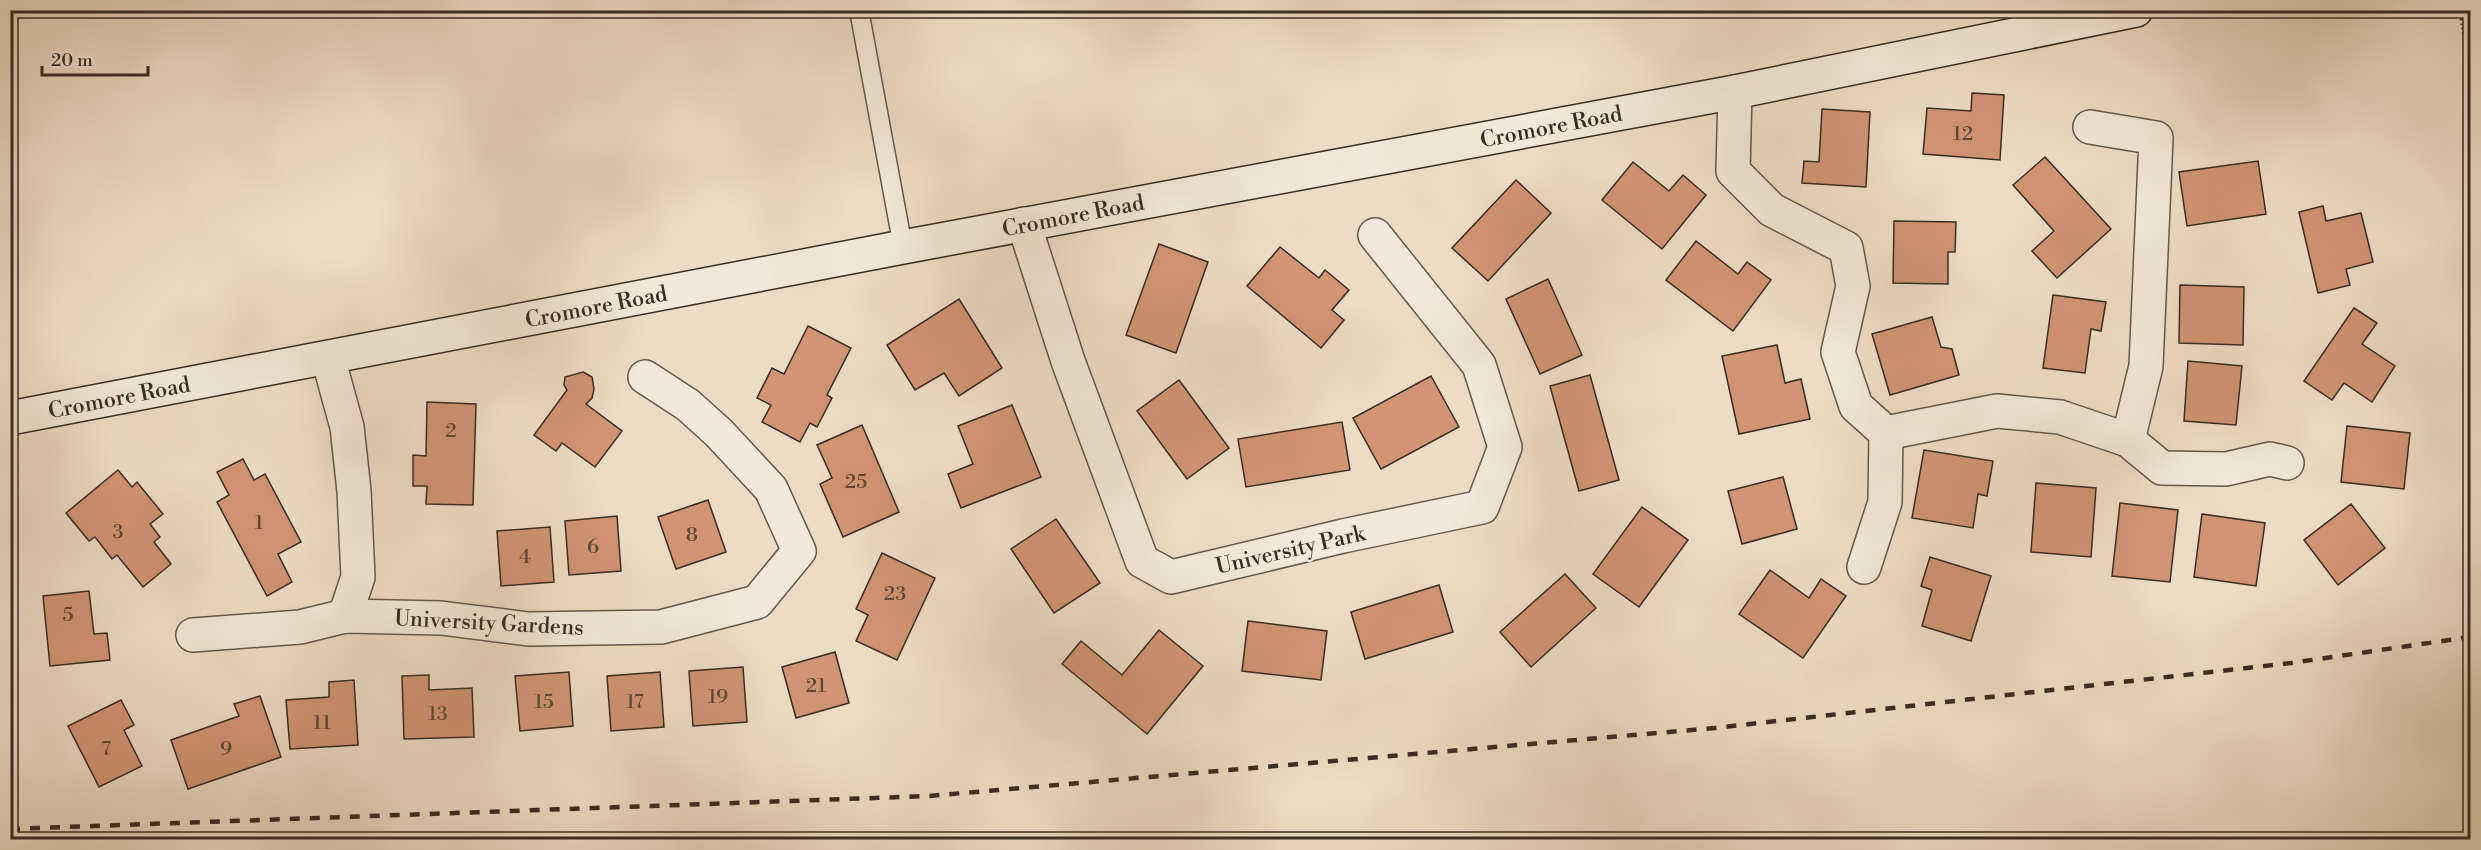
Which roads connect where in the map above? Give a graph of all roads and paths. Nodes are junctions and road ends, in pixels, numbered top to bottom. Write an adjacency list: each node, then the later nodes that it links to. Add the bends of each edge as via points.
1 (859, 10): 9 (lane)
2 (2136, 10): 5 (street, Cromore Road)
3 (2460, 10): 4 (path)
4 (2470, 69)
5 (1735, 92): 7 (street, Cromore Road); 13 (street, via 1732,171 1772,210 1846,248 1853,286 1838,352 1856,406)
6 (2090, 127): 14 (street, via 2156,138 2146,366)
7 (1024, 224): 8 (street, University Park, via 1068,361 1142,561 1171,578 1482,507 1505,447 1479,365); 9 (street, Cromore Road)
8 (1375, 235)
9 (903, 247): 10 (street, Cromore Road)
10 (328, 358): 12 (street, Cromore Road); 17 (street, via 347,427 354,491 358,577)
11 (645, 376): 17 (street, University Gardens, via 688,405 771,489 800,551 757,602 661,627 528,629 441,618)
12 (10, 418)
13 (1886, 433): 14 (street, via 1996,411 2060,417); 16 (street, via 1885,502)
14 (2128, 440): 15 (street, via 2162,468 2226,469 2270,459)
15 (2287, 463)
16 (1864, 567)
17 (345, 616): 18 (street, University Gardens, via 300,627)
18 (193, 635)

